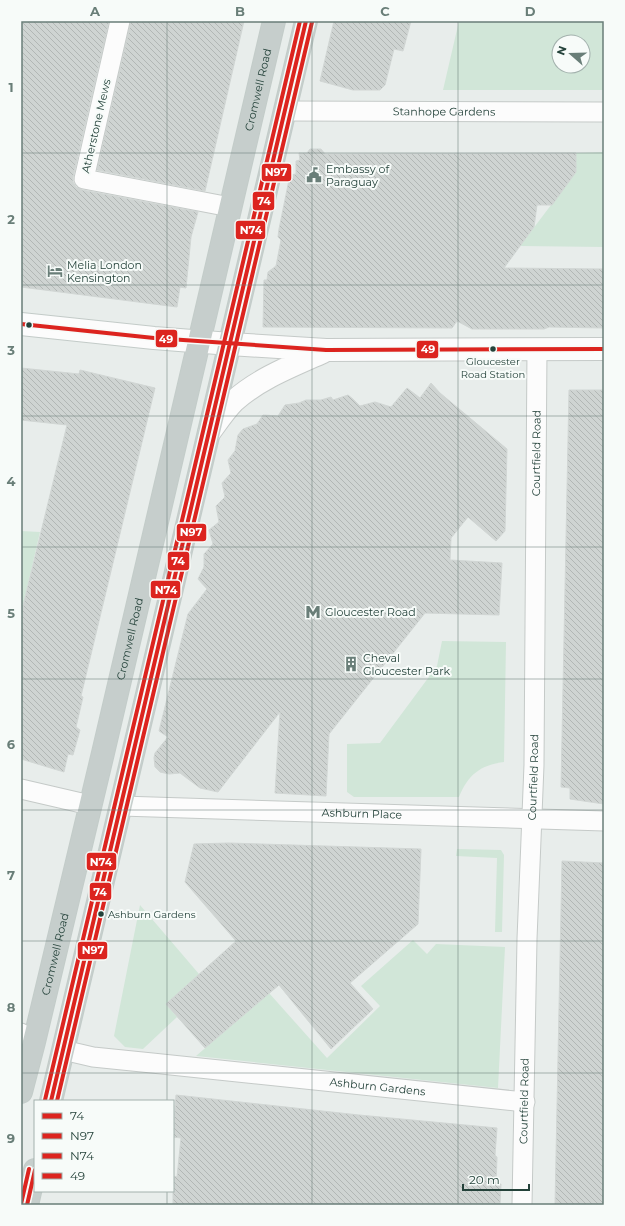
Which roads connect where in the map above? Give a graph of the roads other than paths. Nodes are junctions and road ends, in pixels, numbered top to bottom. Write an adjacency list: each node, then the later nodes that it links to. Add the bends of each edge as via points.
1 (120, 21): 6 (street, Atherstone Mews, via 84,179)
2 (274, 21): 6 (highway, Cromwell Road)
3 (306, 21): 4 (highway)
4 (285, 111): 5 (street, Stanhope Gardens); 9 (highway)
5 (604, 112)
6 (230, 207): 8 (highway, Cromwell Road)
7 (21, 324): 8 (street)
8 (199, 342): 9 (street); 15 (highway, Cromwell Road)
9 (230, 344): 12 (street); 13 (highway)
10 (604, 348): 11 (street)
11 (537, 349): 12 (street); 17 (street, Courtfield Road, via 534,758)
12 (326, 350): 13 (street, via 274,374 247,391 233,402)
13 (209, 433): 16 (highway)
14 (21, 789): 15 (street)
15 (90, 805): 19 (highway, Cromwell Road)
16 (121, 806): 17 (street, Ashburn Place); 20 (highway)
17 (531, 818): 18 (street, Ashburn Place); 23 (street, Courtfield Road)
18 (604, 821)
19 (28, 1038): 21 (highway, Cromwell Road)
20 (63, 1050): 22 (highway); 23 (street, Ashburn Gardens, via 144,1063)
21 (21, 1092)
22 (51, 1100)
23 (525, 1102): 26 (street, Courtfield Road)
24 (34, 1174): 25 (highway)
25 (27, 1205)
26 (522, 1205)

